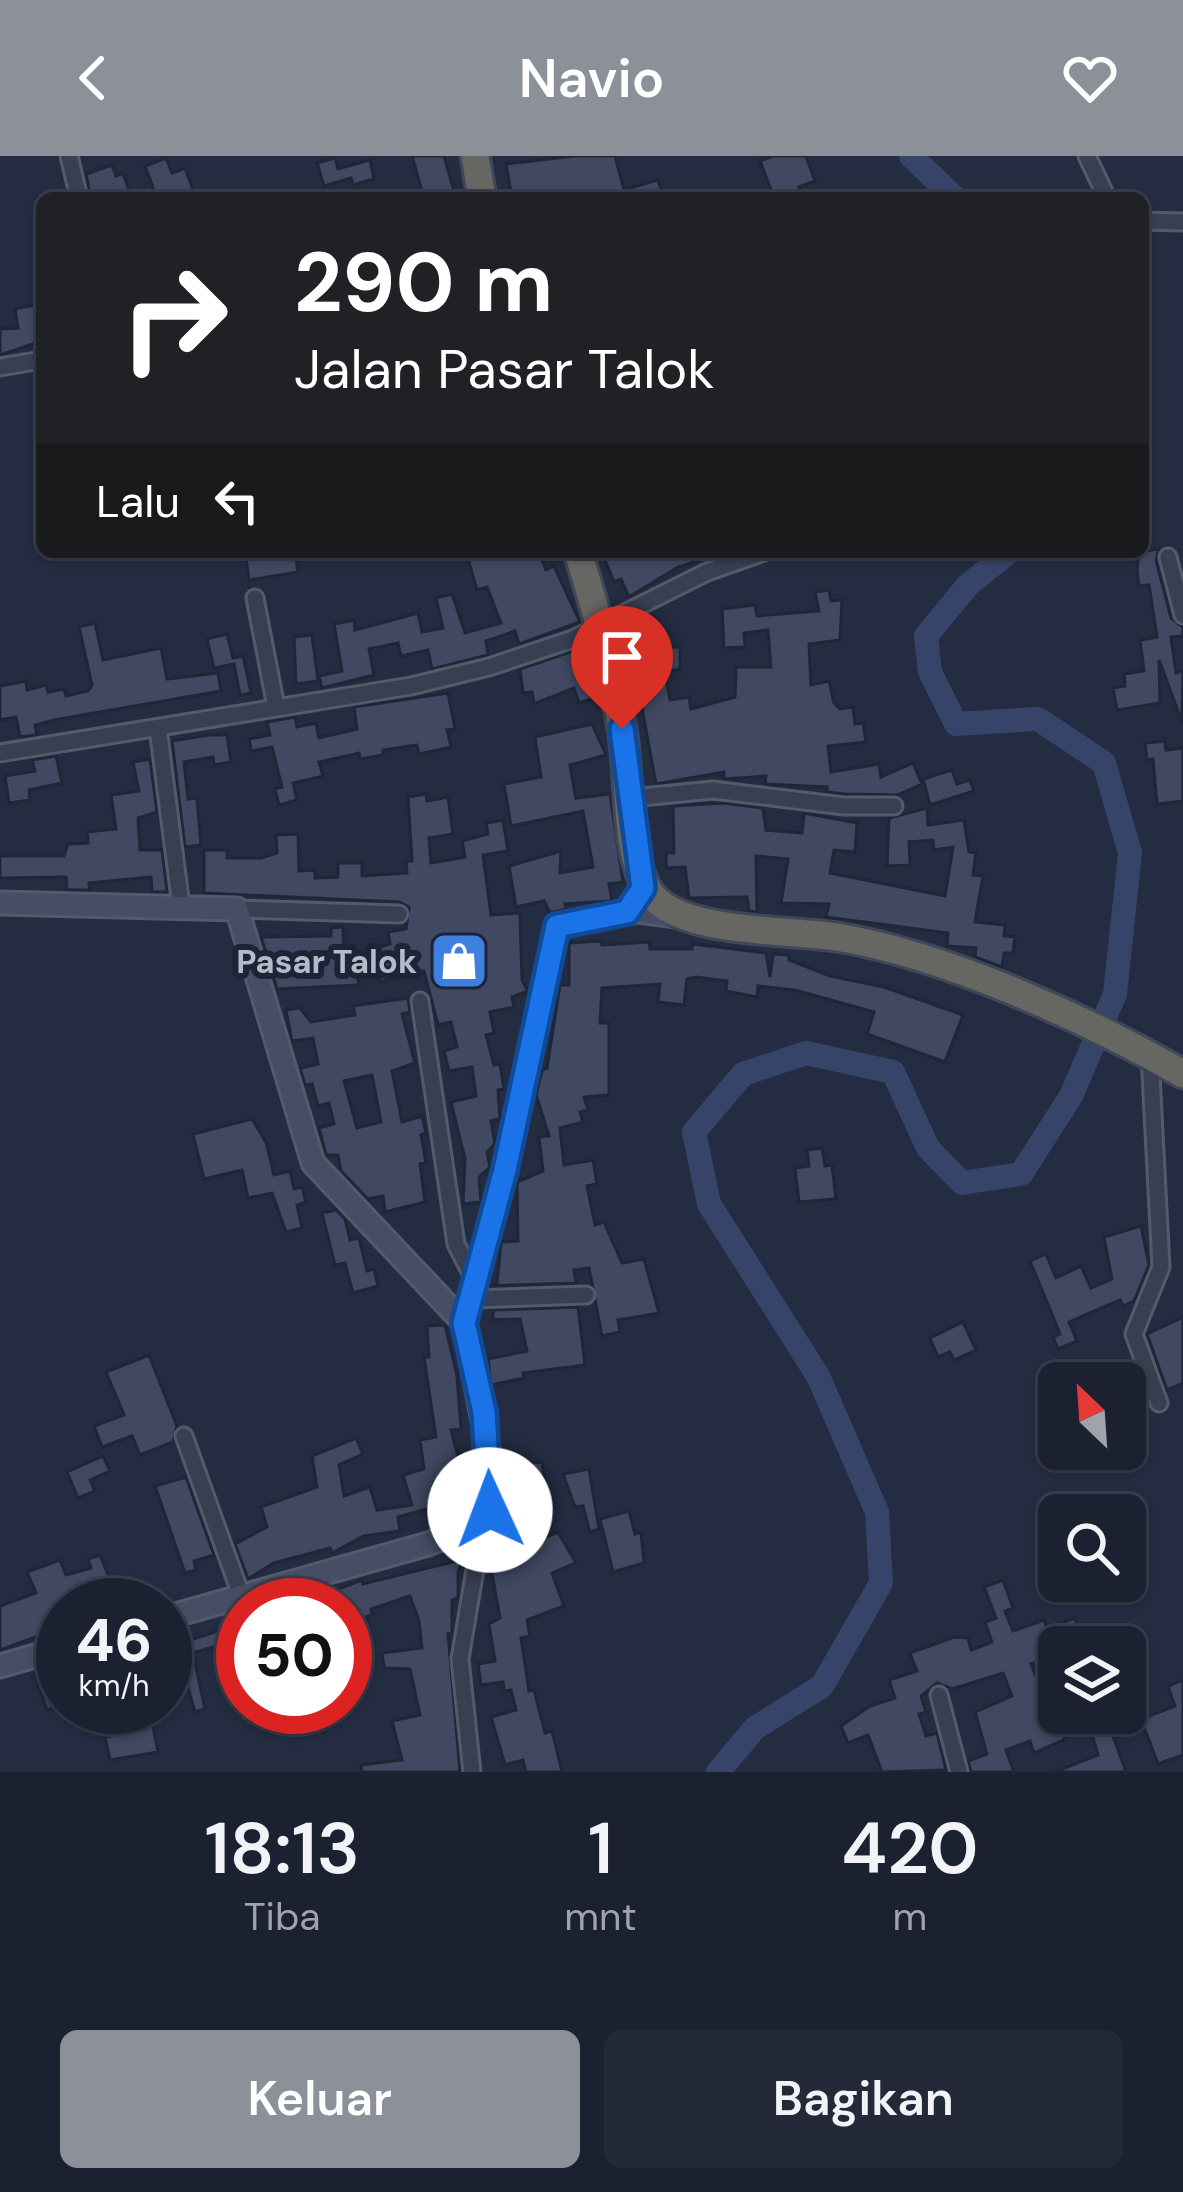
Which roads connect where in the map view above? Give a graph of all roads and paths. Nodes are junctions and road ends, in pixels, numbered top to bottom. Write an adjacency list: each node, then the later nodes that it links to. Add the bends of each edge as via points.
1 (69, 156): 4 (street)
2 (475, 156): 5 (highway)
3 (1087, 156): 6 (street)
4 (78, 192)
5 (481, 192)
6 (1104, 192)
7 (1149, 221): 8 (street)
8 (1183, 222)
9 (36, 361): 10 (street)
10 (0, 367)
11 (1168, 557): 15 (street)
12 (580, 558): 16 (highway)
13 (747, 558): 16 (street)
14 (255, 598): 17 (street)
15 (1183, 615)
16 (601, 627): 17 (street, via 450,678); 20 (highway)
17 (276, 707): 18 (street)
18 (158, 728): 19 (street); 24 (street)
19 (0, 754)
20 (631, 798): 21 (street, via 713,790); 22 (highway)
21 (895, 806)
22 (644, 879): 26 (main road); 28 (highway, via 661,905)
23 (0, 903): 24 (main road)
24 (181, 906): 25 (main road)
25 (238, 909): 27 (street); 34 (main road, via 313,1162)
26 (627, 912): 28 (main road); 32 (main road, via 557,926)
27 (399, 914)
28 (682, 917): 30 (highway, via 885,946)
29 (420, 1001): 32 (street, via 456,1244)
30 (1141, 1050): 31 (highway); 35 (street, via 1161,1267 1134,1334)
31 (1183, 1074)
32 (474, 1290): 33 (street); 34 (main road)
33 (586, 1295)
34 (464, 1323): 37 (main road, via 488,1447 492,1500)
35 (1160, 1402)
36 (184, 1436): 38 (street)
37 (483, 1522): 39 (main road); 43 (street, via 460,1659)
38 (235, 1578)
39 (303, 1578)
40 (36, 1656): 41 (main road)
41 (0, 1666)
42 (939, 1695): 44 (street)
43 (472, 1772)
44 (959, 1772)

